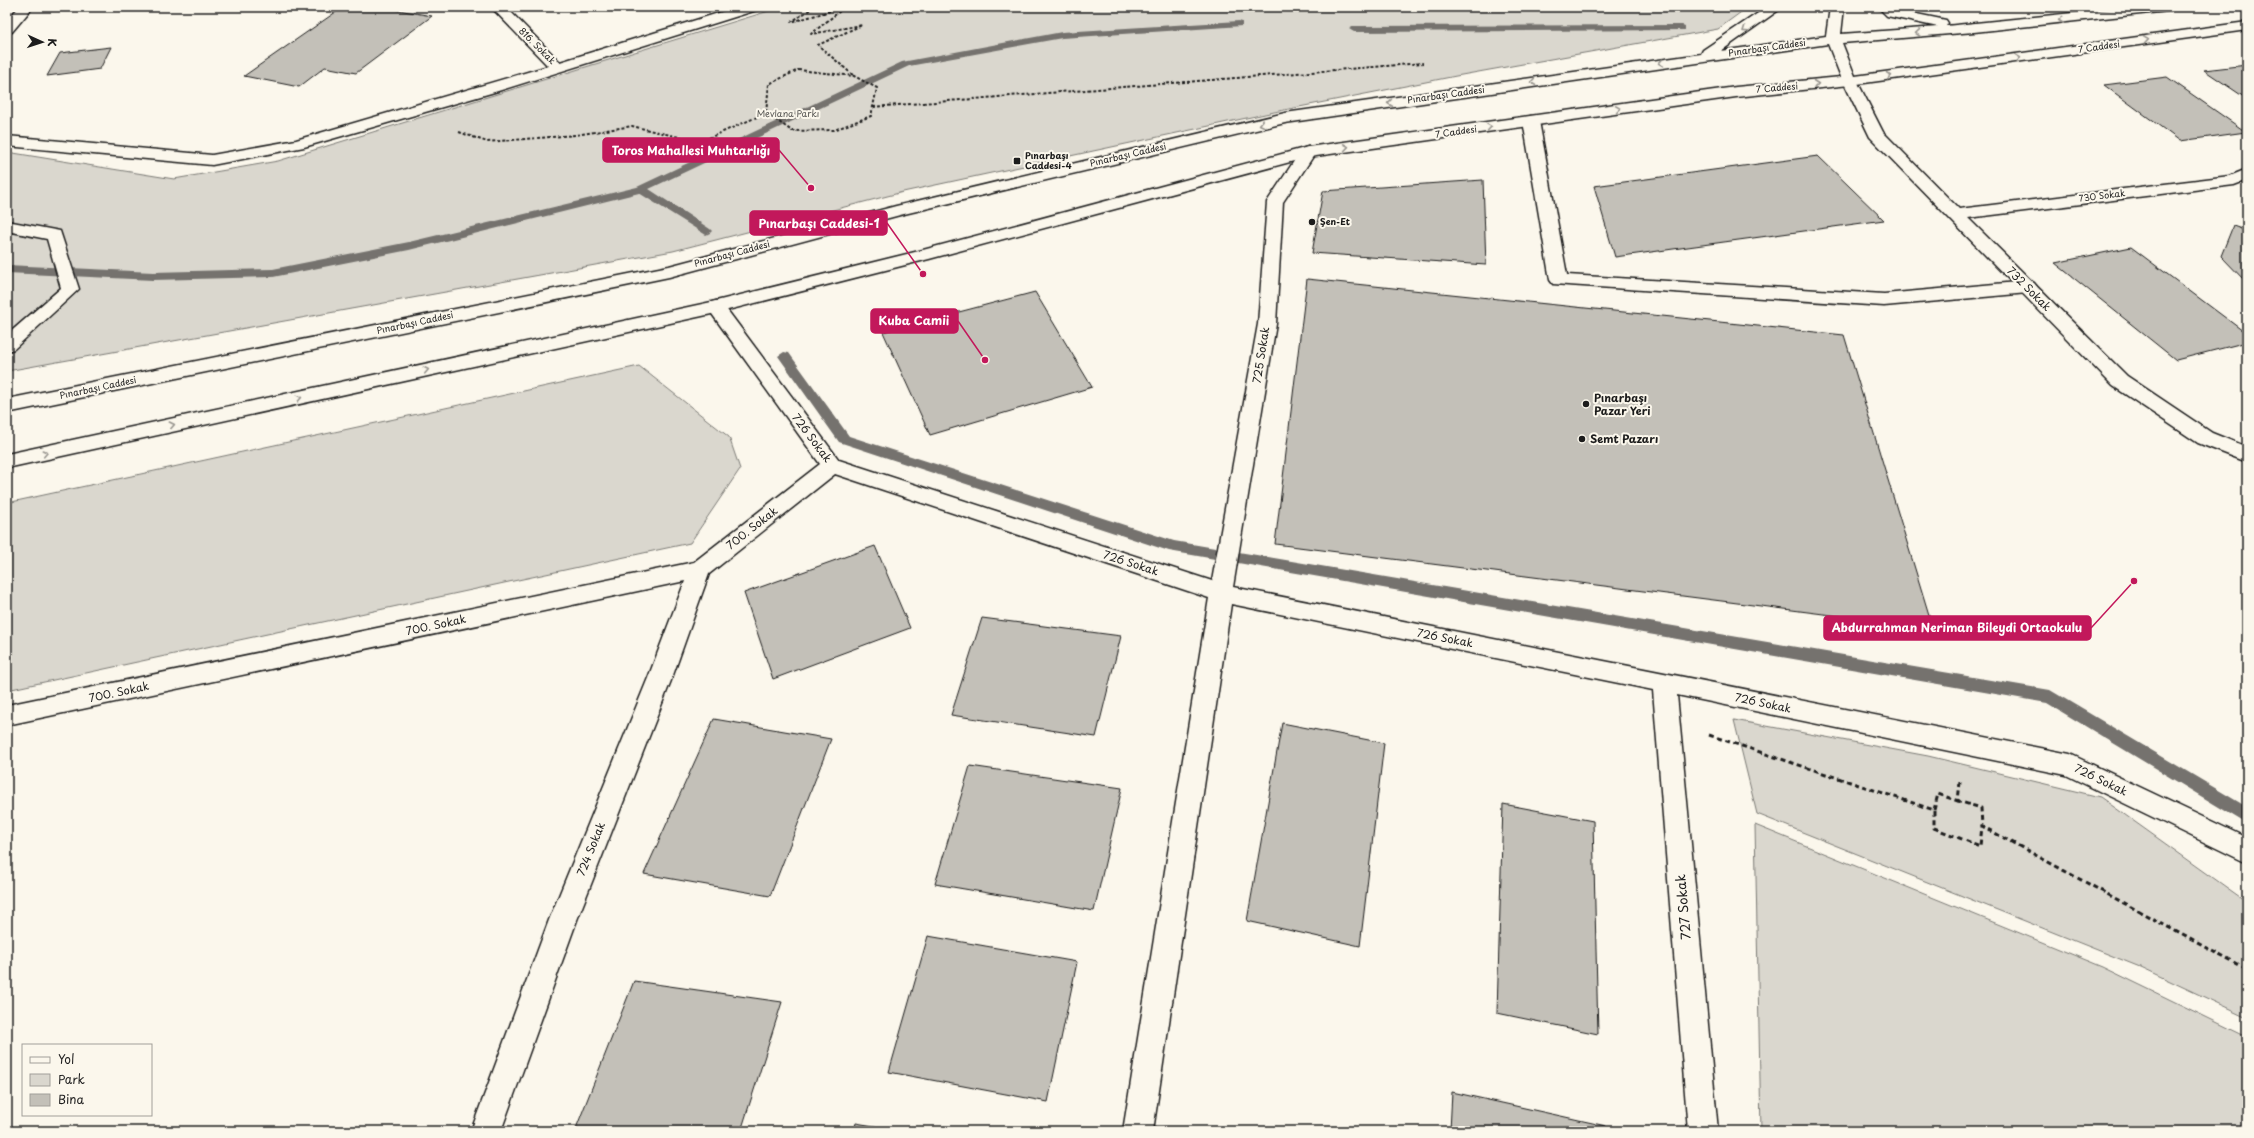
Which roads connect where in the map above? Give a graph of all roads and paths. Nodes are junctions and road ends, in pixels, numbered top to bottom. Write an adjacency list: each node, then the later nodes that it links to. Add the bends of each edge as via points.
1 (26, 7): 11 (street)
2 (498, 7): 15 (street, 816. Sokak)
3 (752, 7): 15 (street)
4 (814, 7): 16 (path, via 791,22 845,7 811,34 862,25 818,45)
5 (1776, 7): 13 (street, one-way to 13, via 1726,43)
6 (1837, 7): 12 (street)
7 (1885, 7): 10 (street, via 1892,13)
8 (2169, 7): 10 (street, Pınarbaşı Caddesi, one-way to 10)
9 (2247, 26): 17 (street, 7 Caddesi, one-way to 9)
10 (1974, 28): 12 (street, Pınarbaşı Caddesi, one-way to 12)
11 (7, 29)
12 (1833, 39): 13 (street, Pınarbaşı Caddesi); 17 (street, 732 Sokak)
13 (1700, 58): 30 (street, Pınarbaşı Caddesi, one-way to 30, via 1285,118 896,211 669,271)
14 (1430, 62): 19 (path)
15 (558, 68): 18 (street)
16 (854, 76): 19 (path, via 877,88); 20 (path, via 798,70 769,84)
17 (1850, 81): 21 (street, 7 Caddesi, one-way to 17, via 1736,92); 25 (street, 732 Sokak, via 1876,134)
18 (458, 98): 20 (path, via 452,130 487,142 576,135 632,126 700,142); 22 (street, via 298,144 212,160)
19 (873, 107): 20 (path, via 871,116 834,130 792,131)
20 (766, 113)
21 (1531, 121): 23 (street, 7 Caddesi, one-way to 21); 27 (street, via 1559,280 1884,300)
22 (7, 141)
23 (1308, 152): 28 (street); 35 (street, 725 Sokak, via 1275,202 1267,324)
24 (2243, 179): 25 (street, 730 Sokak)
25 (1956, 214): 27 (street, 732 Sokak)
26 (7, 226): 29 (street, via 54,235 70,289)
27 (2028, 287): 31 (street, 732 Sokak, via 2120,381 2205,438)
28 (716, 307): 32 (street, one-way to 28); 33 (street, 726 Sokak)
29 (7, 345)
30 (7, 406)
31 (2247, 455)
32 (7, 461)
33 (832, 465): 34 (street, 700. Sokak); 35 (street, 726 Sokak)
34 (700, 569): 37 (street, 700. Sokak); 45 (street, 724 Sokak, via 660,678 563,920)
35 (1221, 593): 36 (street, 726 Sokak); 46 (street, 725 Sokak)
36 (1664, 683): 38 (street, 727 Sokak); 39 (street, 726 Sokak)
37 (7, 715)
38 (1667, 722): 41 (path); 47 (street, 727 Sokak)
39 (1964, 744): 40 (path); 43 (street, 726 Sokak, via 2070,765)
40 (1958, 801): 41 (path, via 1938,794); 42 (path, via 1981,808)
41 (1934, 810): 42 (path, via 1934,828 1980,846)
42 (1982, 826): 44 (path)
43 (2247, 851)
44 (2247, 970)
45 (486, 1131)
46 (1138, 1131)
47 (1702, 1131)

